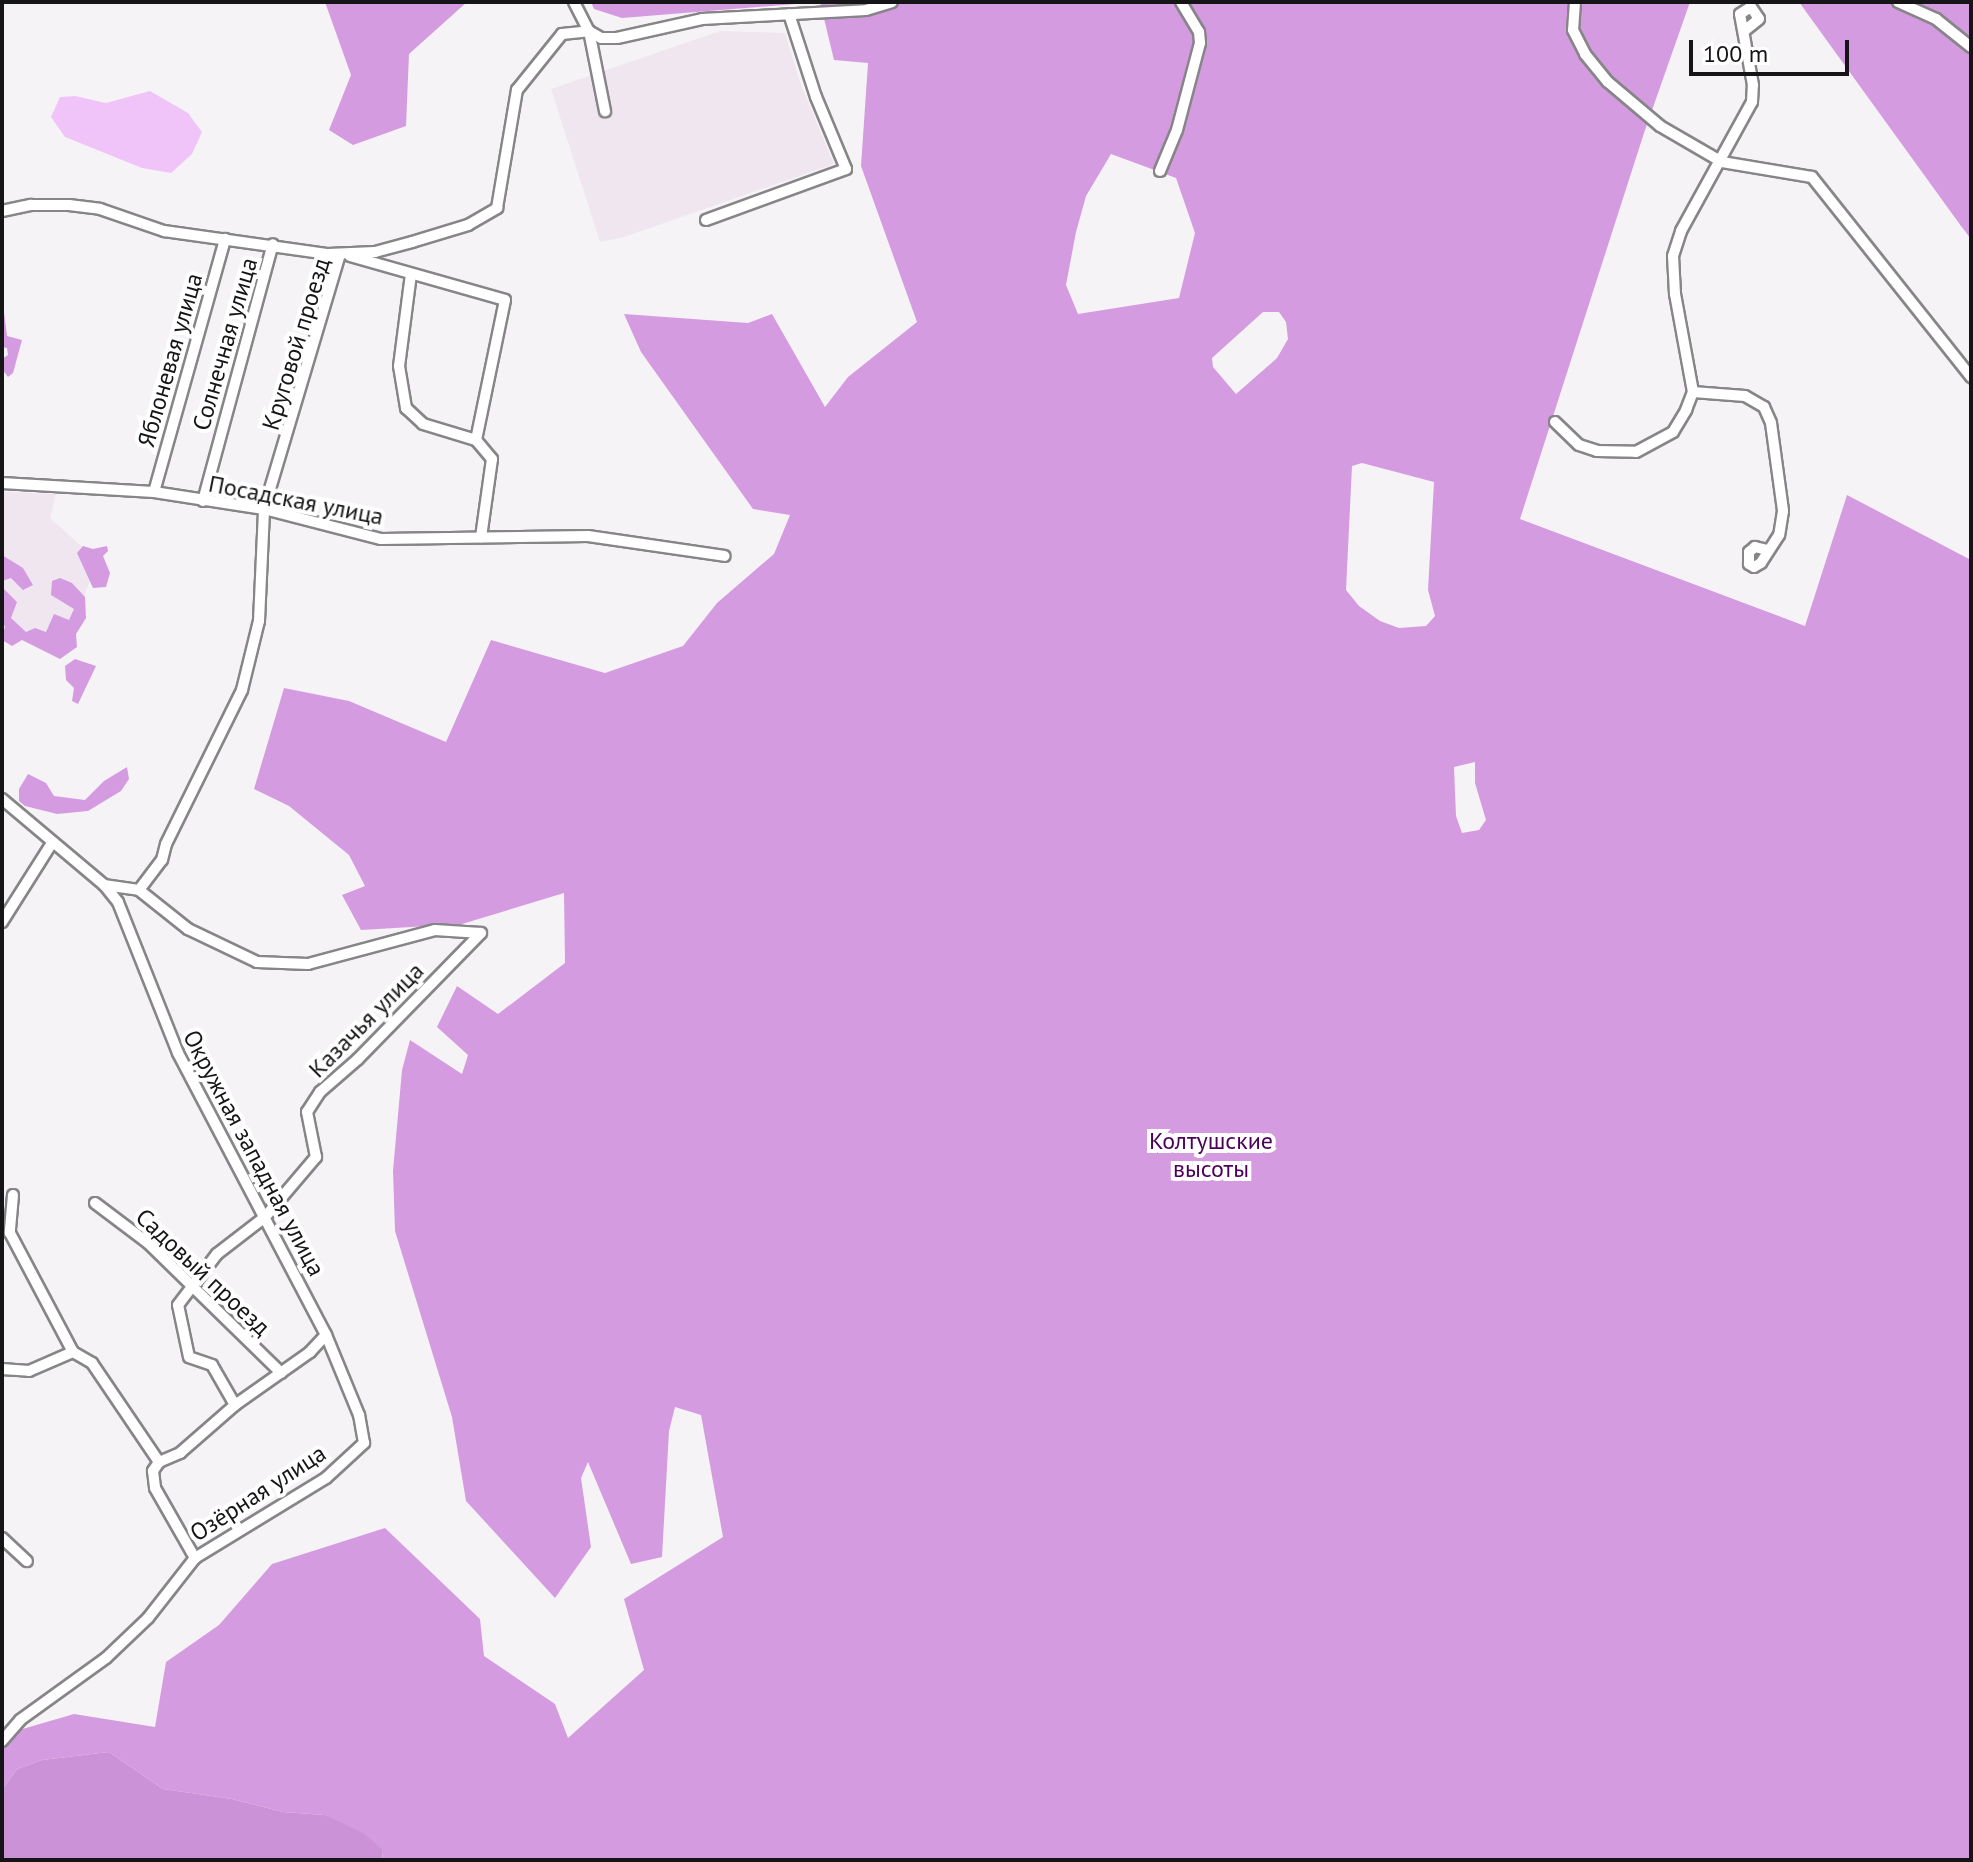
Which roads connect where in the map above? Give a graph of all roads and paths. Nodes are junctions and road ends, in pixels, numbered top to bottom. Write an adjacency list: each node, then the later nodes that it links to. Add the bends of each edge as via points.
1 (574, 2): 7 (street)
2 (892, 2): 6 (street, via 866,10)
3 (1181, 2): 12 (street, via 1200,43)
4 (1575, 2): 11 (street, via 1573,30 1608,82 1649,118)
5 (1898, 2): 9 (street, via 1936,19)
6 (789, 14): 7 (street, via 687,21 617,38); 14 (street, via 846,169)
7 (589, 31): 10 (street); 17 (street, via 562,34 517,90 497,208 468,225 412,242)
8 (1744, 31): 11 (street, via 1752,102)
9 (1971, 47)
10 (605, 111)
11 (1722, 162): 19 (street, via 1812,177); 20 (street, via 1681,231 1673,256)
12 (1160, 171)
13 (2, 211): 15 (street, via 69,205 100,209 164,231)
14 (706, 220)
15 (225, 239): 16 (street); 24 (street, Яблоневая улица)
16 (273, 244): 17 (street); 25 (street, Солнечная улица)
17 (340, 254): 18 (street, Круговой проезд); 26 (street, Круговой проезд)
18 (411, 274): 22 (street, via 399,366 406,408 423,424); 22 (street, Круговой проезд, via 505,300)
19 (1971, 377)
20 (1693, 392): 21 (street, via 1673,432 1636,452 1579,445); 28 (street, via 1745,396 1764,407 1771,423 1783,511 1779,535)
21 (1555, 422)
22 (476, 440): 27 (street, via 492,459)
23 (2, 483): 24 (street, Посадская улица)
24 (154, 492): 25 (street, Посадская улица)
25 (203, 501): 26 (street, Посадская улица)
26 (264, 509): 27 (street, Посадская улица, via 381,539); 33 (street, Круговой проезд, via 259,621 242,690 162,860)
27 (481, 537): 29 (street, Посадская улица, via 588,536)
28 (1767, 550)
29 (725, 556)
30 (2, 799): 31 (street)
31 (52, 843): 32 (street); 34 (street)
32 (104, 885): 33 (street); 37 (street, Окружная западная улица, via 118,902 178,1053)
33 (139, 890): 37 (street, Казачья улица, via 188,929 257,962 286,966 435,930 481,933 320,1092 307,1112 316,1157)
34 (2, 922)
35 (13, 1195): 40 (street, via 10,1233)
36 (95, 1203): 38 (street, Садовый проезд, via 148,1243)
37 (265, 1217): 38 (street, Казачья улица, via 217,1254); 39 (street, Окружная западная улица)
38 (193, 1287): 42 (street, Садовый проезд); 43 (street, Казачья улица, via 178,1305 189,1357 212,1365)
39 (326, 1335): 42 (street); 44 (street, Окружная западная улица, via 359,1415)
40 (73, 1352): 41 (street, via 29,1371); 45 (street, via 92,1363)
41 (2, 1369)
42 (281, 1373): 43 (street)
43 (235, 1405): 45 (street, via 180,1453)
44 (364, 1443): 47 (street, Озёрная улица, via 326,1478)
45 (159, 1462): 47 (street, via 153,1471 155,1488)
46 (2, 1538): 48 (street)
47 (195, 1558): 49 (street, Озёрная улица, via 148,1618 106,1658 20,1720)
48 (27, 1561)
49 (2, 1741)

